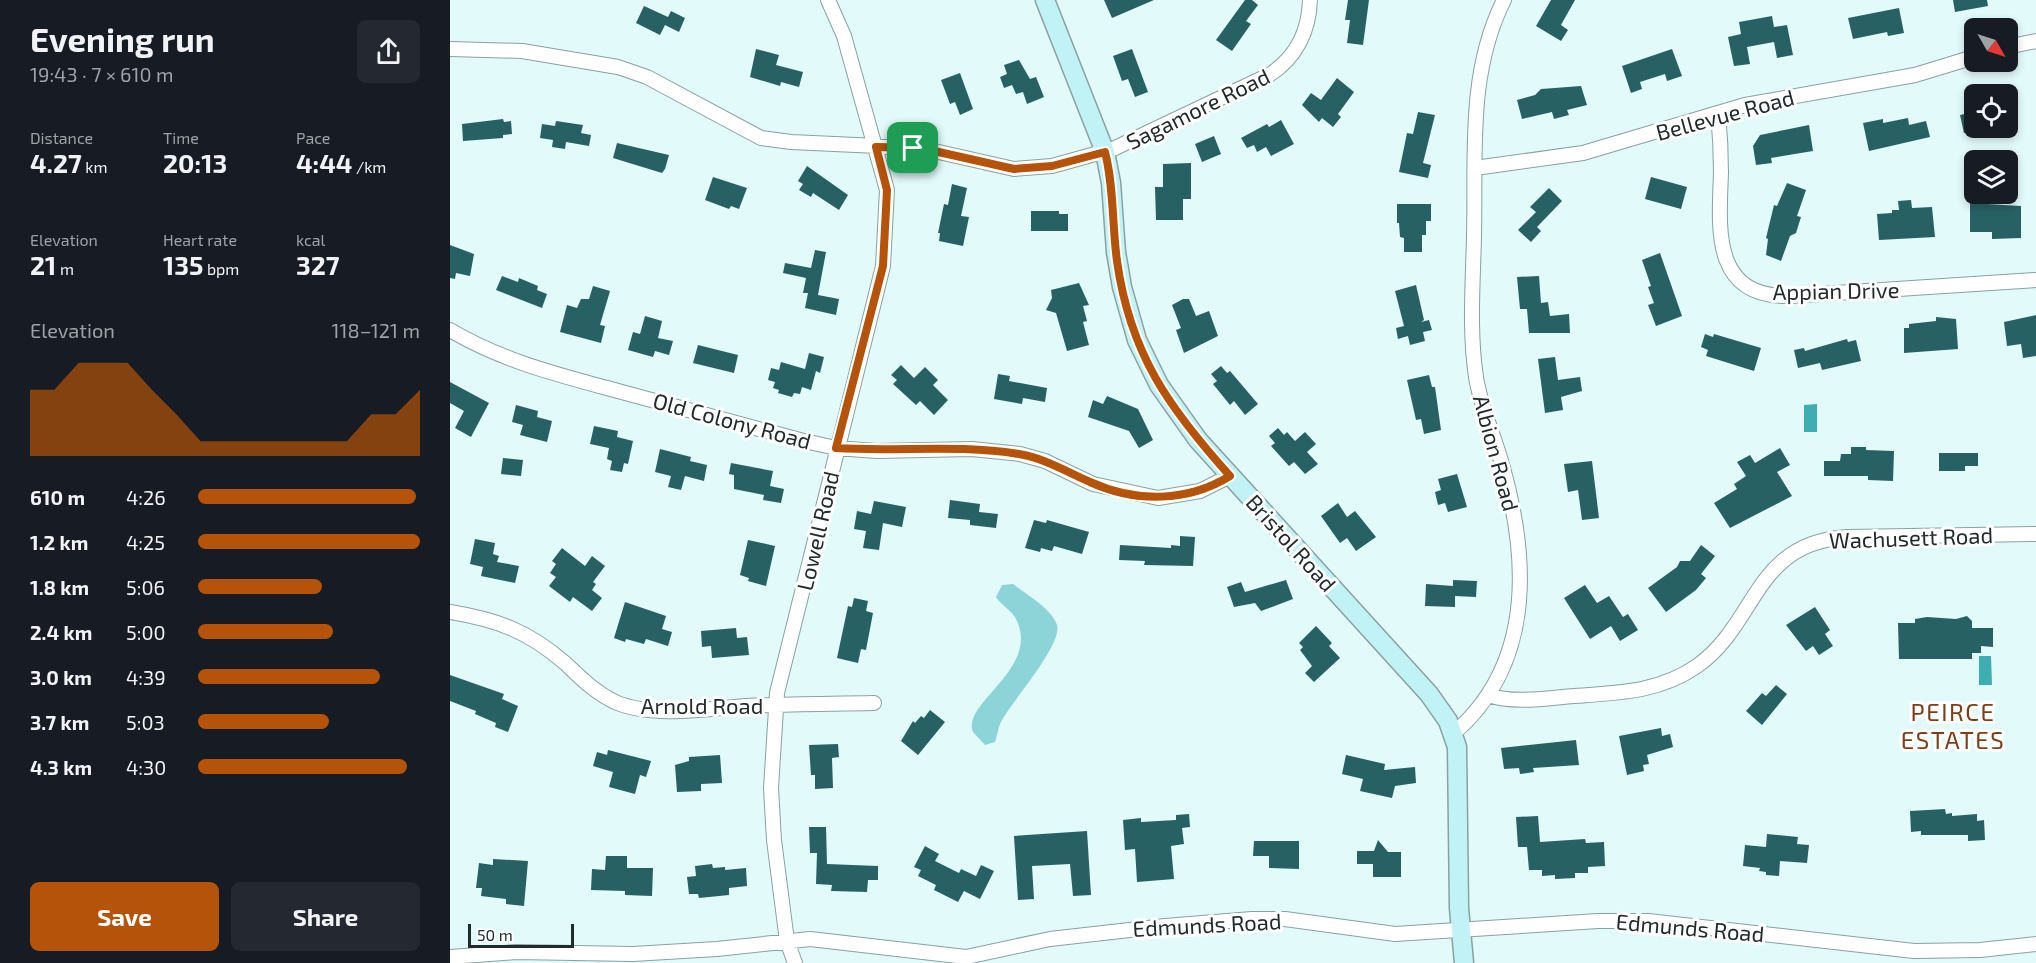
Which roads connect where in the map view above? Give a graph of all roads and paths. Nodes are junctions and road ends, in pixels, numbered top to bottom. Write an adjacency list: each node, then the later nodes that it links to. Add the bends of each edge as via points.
1 (828, 0): 10 (street, Lowell Road, via 844,36)
2 (1046, 0): 11 (street, Bristol Road)
3 (1310, 0): 11 (street, Sagamore Road, via 1300,43 1276,71)
4 (1504, 0): 12 (street, Albion Road, via 1479,72)
5 (2036, 41): 6 (street)
6 (2018, 45)
7 (450, 49): 10 (street, Sagamore Road, via 522,51 618,67 647,77 761,138)
8 (1964, 60): 9 (street, Bellevue Road, via 1915,75 1777,98)
9 (1718, 113): 12 (street, Bellevue Road, via 1583,153); 13 (street, Appian Drive, via 1721,246 1730,268 1752,288 1790,296)
10 (876, 147): 11 (street, Sagamore Road, via 921,148 1014,169 1052,166); 15 (street, Lowell Road, via 887,190 883,266)
11 (1105, 152): 16 (street, Bristol Road, via 1118,264 1137,340 1170,404)
12 (1475, 168): 19 (street, Albion Road, via 1474,368 1509,489 1518,584 1514,639)
13 (2036, 280)
14 (450, 330): 15 (street, Old Colony Road, via 507,359)
15 (836, 448): 16 (street, Old Colony Road, via 972,449 1020,454 1045,461 1093,484 1158,498 1200,491); 21 (street, Lowell Road)
16 (1230, 476): 22 (street, Bristol Road, via 1429,694)
17 (2036, 534): 19 (street, Wachusett Road, via 1847,537 1821,541 1795,553 1770,572 1718,648 1677,678 1622,693 1513,699)
18 (450, 612): 21 (street, Arnold Road, via 516,629 541,644 582,682 615,702 637,709 687,711)
19 (1488, 695): 22 (street, Albion Road)
20 (874, 703): 21 (street, Arnold Road)
21 (776, 706): 24 (street, Lowell Road, via 771,788)
22 (1454, 733): 23 (street)
23 (1460, 931): 24 (street, Edmunds Road, via 1395,934 1285,919 1252,919 1050,939 966,957 836,940); 25 (street, Edmunds Road, via 1648,921 1914,951 1980,951); 28 (street)
24 (787, 941): 26 (street, Edmunds Road, via 633,954 516,952); 27 (street, Lowell Road)
25 (2036, 944)
26 (450, 957)
27 (795, 963)
28 (1464, 963)

